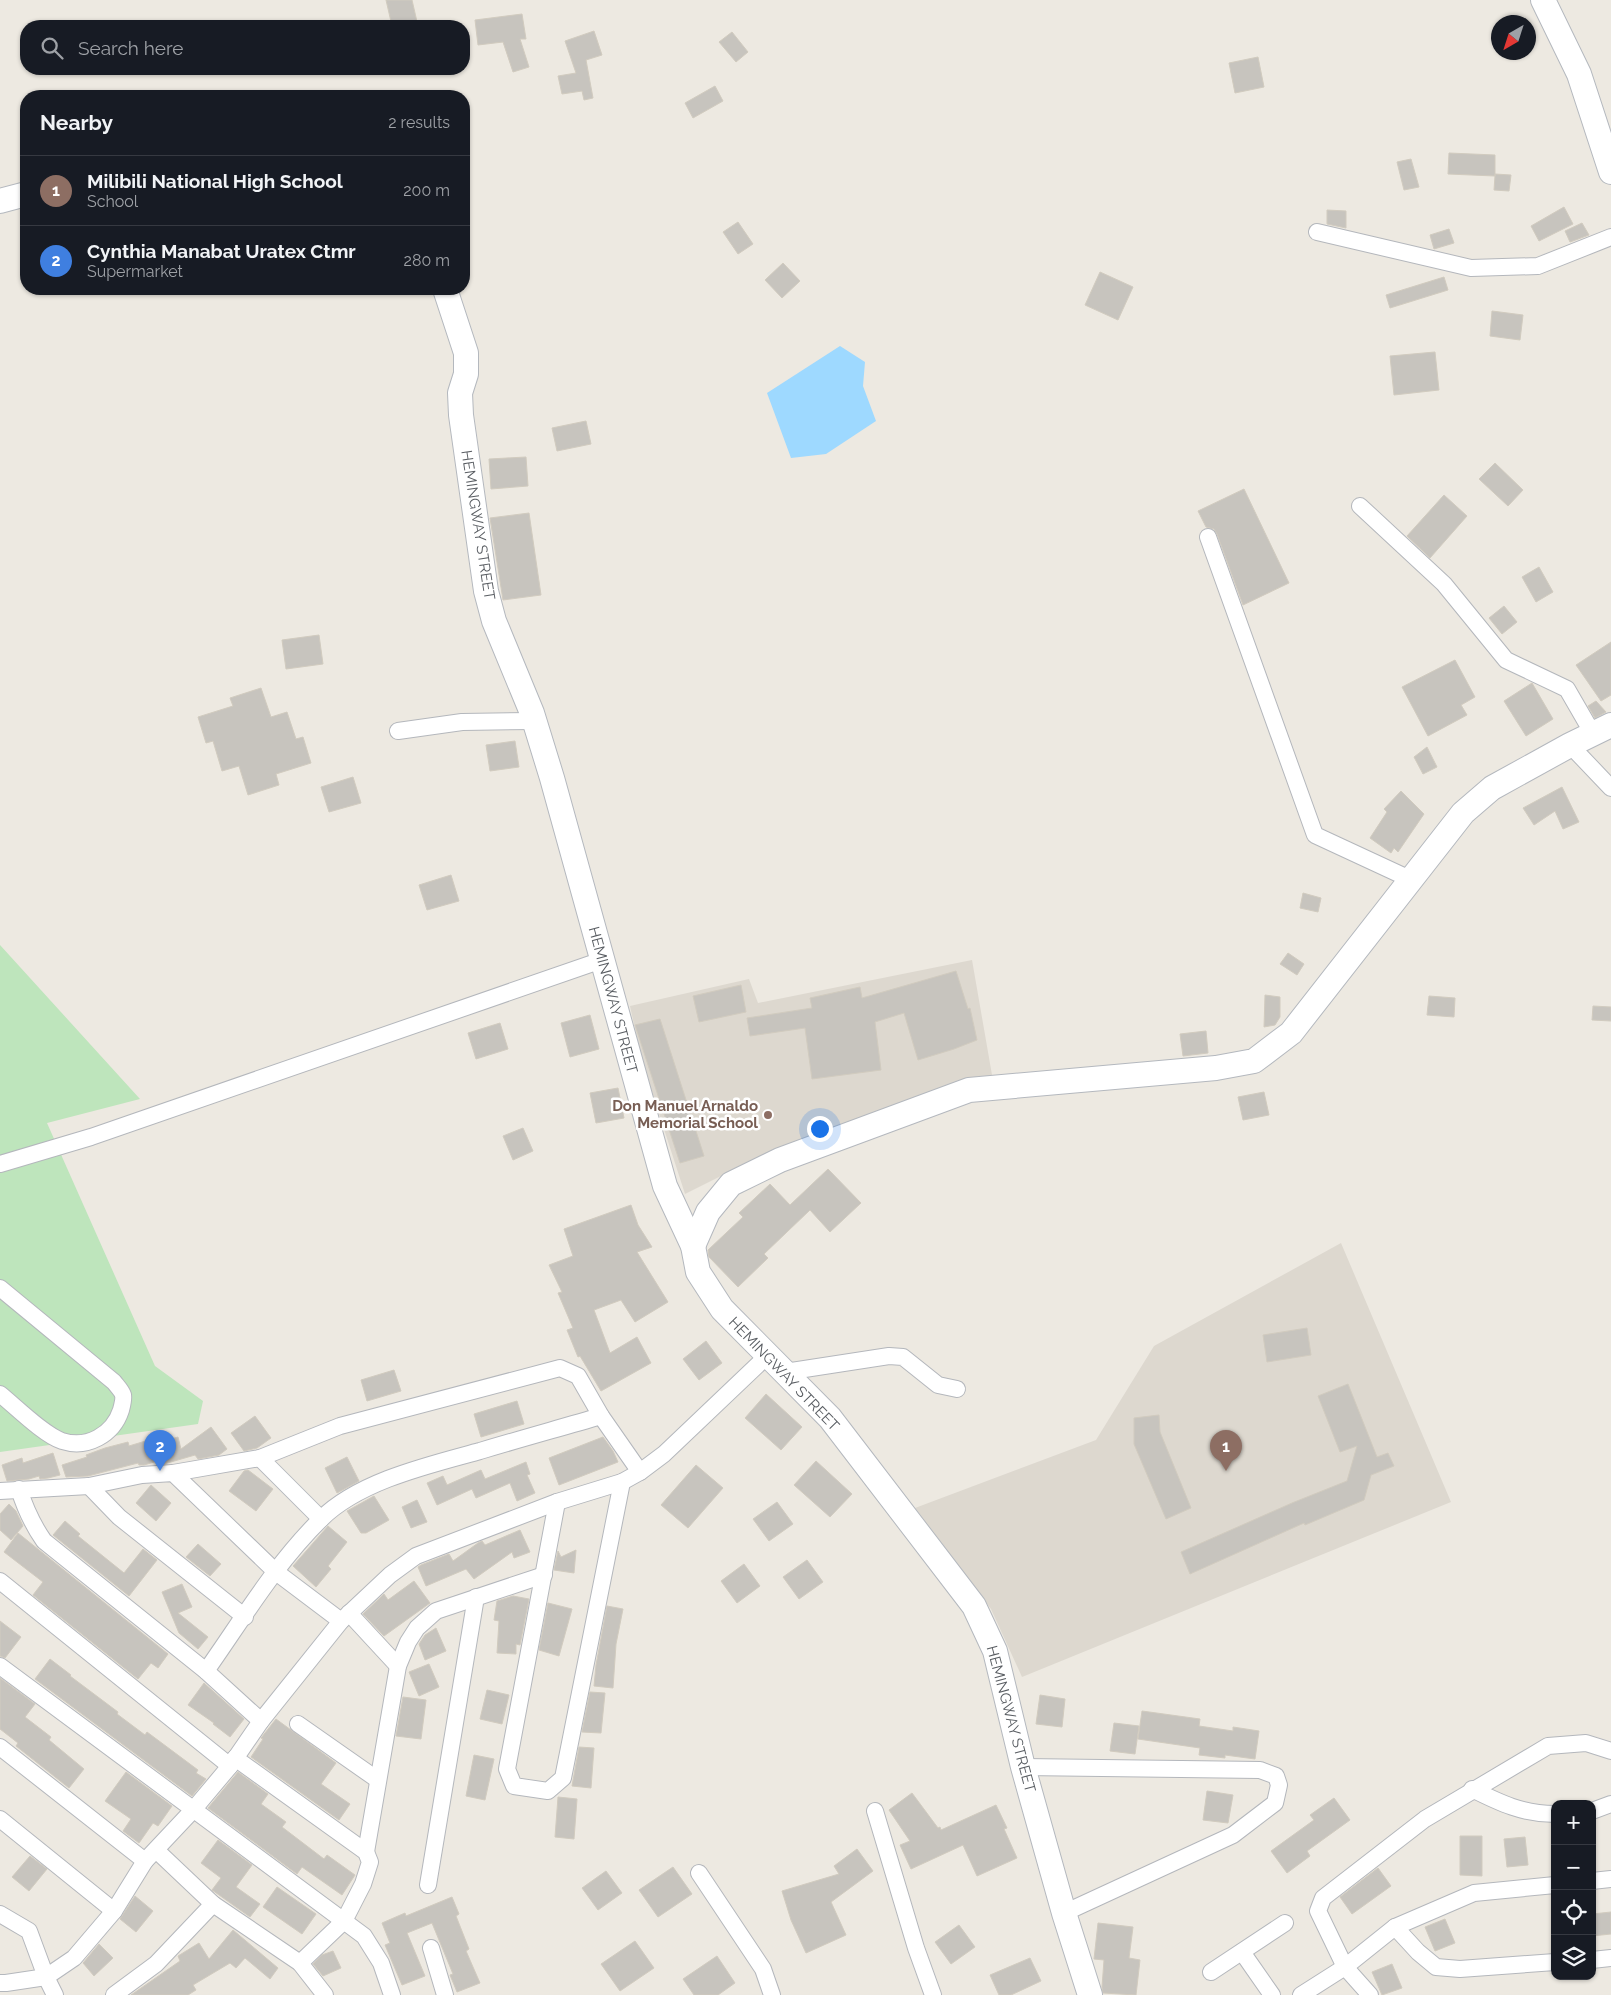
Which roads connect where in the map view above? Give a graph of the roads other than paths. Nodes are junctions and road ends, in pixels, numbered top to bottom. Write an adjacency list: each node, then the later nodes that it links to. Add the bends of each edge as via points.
1 (1543, 0): 2 (main road, via 1578,74)
2 (1611, 172)
3 (20, 196): 4 (main road)
4 (0, 201)
5 (1317, 232): 6 (street, via 1471,268 1538,266)
6 (1611, 237)
7 (447, 295): 10 (main road, HEMINGWAY STREET, via 466,353 466,374 460,393 461,415 486,591 494,620)
8 (1360, 506): 11 (street, via 1444,584 1506,660 1567,688)
9 (1208, 537): 15 (street, via 1315,835)
10 (535, 721): 12 (street, via 462,722); 16 (main road, HEMINGWAY STREET)
11 (1602, 730): 13 (main road)
12 (398, 731)
13 (1570, 745): 14 (street); 15 (main road, via 1492,788 1463,813)
14 (1611, 788)
15 (1412, 880): 18 (main road, via 1291,1033 1254,1060 1216,1068 969,1090 780,1160 731,1184 708,1212)
16 (602, 960): 17 (street, via 101,1134); 18 (main road, HEMINGWAY STREET, via 664,1186)
17 (0, 1164)
18 (693, 1246): 20 (main road, HEMINGWAY STREET, via 698,1272 722,1309)
19 (0, 1288): 23 (street, via 114,1382 123,1395 114,1425 98,1438 70,1443 52,1436)
20 (767, 1356): 21 (main road, HEMINGWAY STREET); 26 (street, via 664,1454)
21 (785, 1372): 22 (street, via 889,1356 903,1357 938,1385); 48 (main road, HEMINGWAY STREET, via 830,1418 974,1606 995,1651)
22 (957, 1389)
23 (0, 1394)
24 (601, 1416): 25 (street, via 578,1376 560,1368 340,1426); 26 (street); 33 (street, via 423,1467 364,1490)
25 (260, 1458): 27 (street); 33 (street)
26 (640, 1472): 28 (street)
27 (173, 1473): 29 (street, via 142,1475); 34 (street)
28 (622, 1482): 32 (street); 35 (street, via 563,1778 548,1791 514,1786 507,1769)
29 (89, 1486): 30 (street); 38 (street, via 119,1517)
30 (19, 1489): 31 (street); 42 (street, via 34,1527 44,1541)
31 (0, 1491)
32 (557, 1502): 35 (street); 39 (street, via 416,1556 390,1575)
33 (321, 1519): 34 (street)
34 (276, 1572): 38 (street); 39 (street)
35 (544, 1575): 37 (street)
36 (0, 1581): 47 (street)
37 (476, 1597): 41 (street, via 436,1611 417,1628); 62 (street)
38 (244, 1617): 42 (street)
39 (345, 1617): 41 (street); 43 (street)
40 (0, 1666): 52 (street)
41 (398, 1666): 49 (street)
42 (206, 1671): 43 (street)
43 (261, 1721): 47 (street)
44 (298, 1724): 49 (street)
45 (0, 1747): 58 (street)
46 (1611, 1751): 50 (street, via 1586,1743 1548,1746)
47 (233, 1762): 52 (street); 57 (street)
48 (1023, 1767): 66 (main road, HEMINGWAY STREET); 66 (street, via 1260,1770 1276,1776 1279,1785 1275,1803 1233,1835)
49 (378, 1780): 57 (street)
50 (1472, 1789): 55 (street, via 1506,1806); 77 (street, via 1425,1819 1323,1898 1318,1911)
51 (1611, 1804): 53 (street)
52 (193, 1810): 58 (street); 68 (street)
53 (1596, 1810)
54 (875, 1811): 87 (street)
55 (1551, 1814)
56 (0, 1819): 65 (street)
57 (366, 1852): 68 (street, via 370,1862 363,1884)
58 (150, 1856): 64 (street); 65 (street)
59 (699, 1873): 86 (street, via 763,1969)
60 (1611, 1879): 61 (street)
61 (1596, 1881)
62 (428, 1884)
63 (1551, 1885): 70 (street, via 1474,1893)
64 (213, 1904): 76 (street); 82 (street, via 156,1964)
65 (114, 1911): 79 (street, via 74,1958)
66 (1064, 1913): 88 (main road, HEMINGWAY STREET)
67 (0, 1914): 79 (street, via 29,1931)
68 (344, 1921): 76 (street); 84 (street, via 364,1936 381,1963)
69 (1285, 1924): 72 (street)
70 (1395, 1927): 75 (street, via 1436,1967 1460,1969); 77 (street)
71 (431, 1948): 85 (street)
72 (1242, 1952): 78 (street); 89 (street)
73 (1611, 1958): 74 (street)
74 (1596, 1960)
75 (1551, 1962)
76 (300, 1963): 83 (street)
77 (1345, 1967): 90 (street); 91 (street)
78 (1211, 1972)
79 (46, 1977): 80 (street); 81 (street)
80 (0, 1983)
81 (55, 1995)
82 (114, 1995)
83 (325, 1995)
84 (392, 1995)
85 (445, 1995)
86 (772, 1995)
87 (933, 1995)
88 (1090, 1995)
89 (1272, 1995)
90 (1301, 1995)
91 (1370, 1995)

